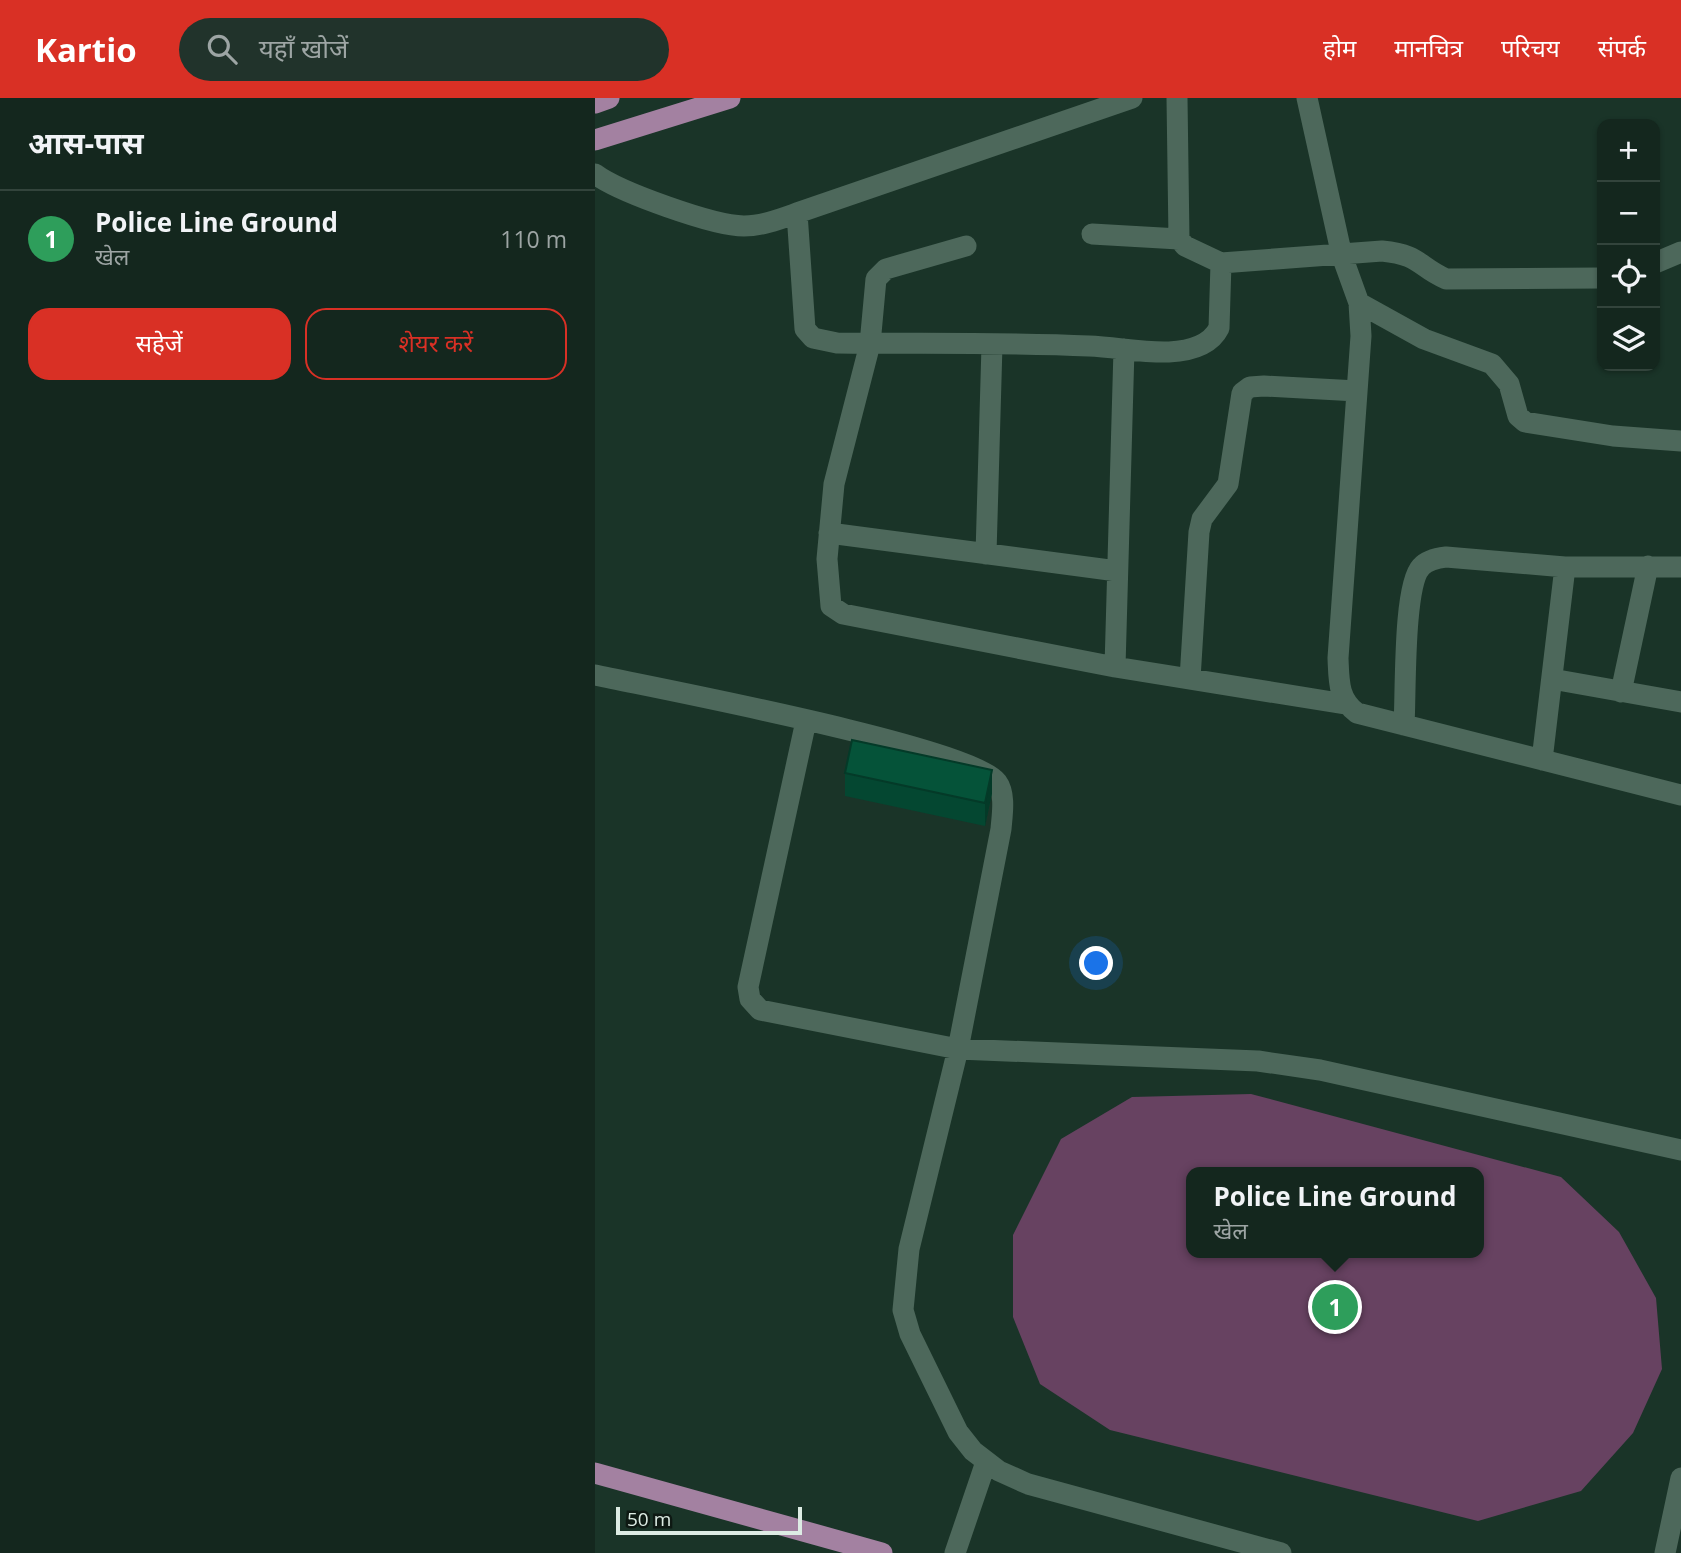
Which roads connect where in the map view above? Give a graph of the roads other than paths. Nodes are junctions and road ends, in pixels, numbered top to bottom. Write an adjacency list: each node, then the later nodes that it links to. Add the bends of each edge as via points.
1 (609, 98): 6 (main road)
2 (730, 98): 7 (main road)
3 (1132, 98): 9 (street)
4 (1177, 98): 11 (street)
5 (1307, 98): 14 (street)
6 (595, 103)
7 (595, 140)
8 (595, 174): 9 (street, via 722,224 745,226)
9 (797, 213): 19 (street, via 805,329 813,338)
10 (1092, 234): 11 (street)
11 (1179, 239): 16 (street)
12 (966, 246): 19 (street, via 886,269 876,279)
13 (1681, 252): 15 (street)
14 (1342, 256): 16 (street); 17 (street, via 1404,253 1434,274 1469,281); 18 (street)
15 (1660, 261)
16 (1221, 263): 21 (street, via 1215,338 1168,352)
17 (1597, 278)
18 (1359, 303): 22 (street); 23 (street, via 1424,339 1492,364 1509,384 1518,416 1525,422)
19 (870, 344): 20 (street); 24 (street, via 834,484)
20 (992, 345): 21 (street); 25 (street)
21 (1124, 349): 29 (street)
22 (1357, 391): 32 (street, via 1264,386 1242,393 1228,484 1202,519 1199,532); 36 (street, via 1338,658)
23 (1681, 442)
24 (829, 533): 25 (street); 30 (street, via 827,592 831,606 843,614)
25 (986, 554): 29 (street)
26 (1648, 566): 27 (street); 28 (street); 34 (street)
27 (1565, 567): 33 (street); 38 (street, via 1446,557 1420,567 1409,598)
28 (1681, 567)
29 (1117, 571): 30 (street)
30 (1115, 667): 32 (street)
31 (595, 675): 37 (street)
32 (1189, 680): 36 (street)
33 (1552, 680): 34 (street); 39 (street)
34 (1621, 692): 35 (street)
35 (1681, 702)
36 (1345, 704): 38 (street, via 1357,713)
37 (806, 721): 41 (street, via 952,758 998,783 1003,802 1001,829); 41 (street, via 751,971 750,999 760,1010 773,1014)
38 (1404, 726): 39 (street)
39 (1542, 760): 40 (street)
40 (1681, 795)
41 (958, 1049): 42 (street, via 1258,1061 1419,1091); 43 (street, via 909,1249 903,1310 958,1432)
42 (1681, 1150)
43 (986, 1462): 47 (street); 48 (street, via 1028,1484)
44 (595, 1473): 46 (main road)
45 (1681, 1478): 49 (street)
46 (882, 1553)
47 (955, 1553)
48 (1281, 1553)
49 (1665, 1553)

